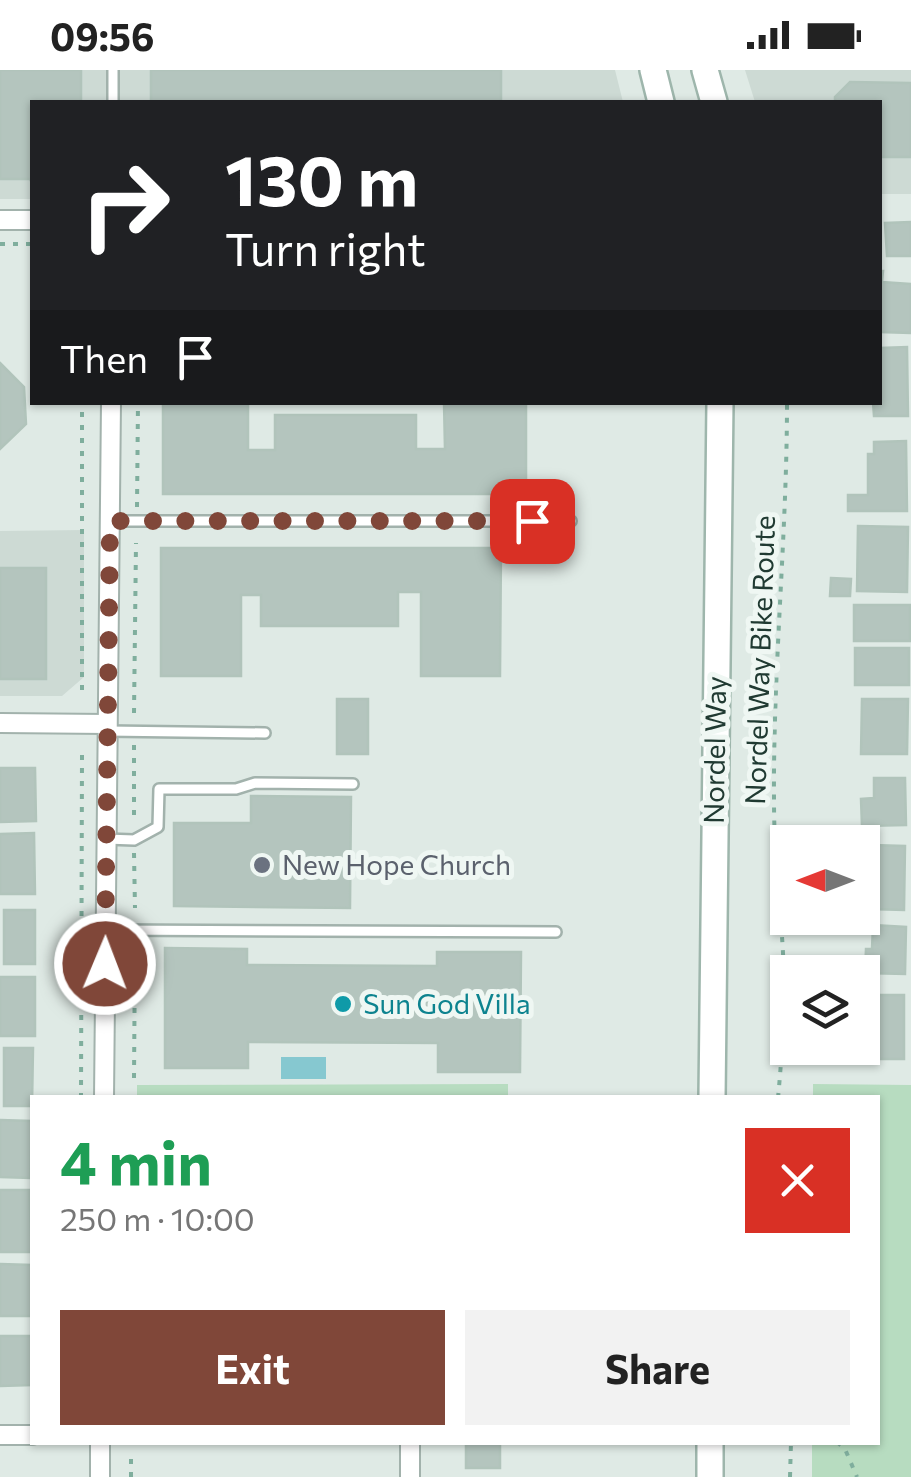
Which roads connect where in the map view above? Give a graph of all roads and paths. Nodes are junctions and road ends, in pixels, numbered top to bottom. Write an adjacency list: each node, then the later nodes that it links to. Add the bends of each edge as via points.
1 (113, 70): 4 (lane)
2 (653, 70): 5 (main road)
3 (706, 70): 6 (main road)
4 (113, 100)
5 (660, 100)
6 (714, 100)
7 (0, 220): 8 (street)
8 (30, 220)
9 (0, 244): 10 (path)
10 (30, 244)
11 (82, 405): 20 (path)
12 (110, 405): 17 (street)
13 (138, 405): 16 (path)
14 (720, 405): 38 (main road, Nordel Way)
15 (788, 405): 39 (path, Nordel Way Bike Route, via 774,749 783,1023)
16 (136, 507)
17 (110, 521): 18 (lane); 23 (street)
18 (571, 522)
19 (136, 542): 21 (path)
20 (82, 690)
21 (134, 713)
22 (0, 724): 23 (street)
23 (107, 728): 24 (lane); 29 (street)
24 (265, 733)
25 (134, 738): 28 (path)
26 (82, 755): 36 (path)
27 (353, 784): 29 (lane, via 159,789 158,827 134,840)
28 (134, 821)
29 (106, 839): 32 (street)
30 (134, 852): 31 (path)
31 (135, 908)
32 (106, 930): 33 (lane); 37 (street)
33 (556, 932)
34 (135, 948): 35 (path)
35 (134, 1078)
36 (81, 1095)
37 (104, 1095)
38 (712, 1095)
39 (778, 1095)
40 (0, 1435): 41 (street)
41 (30, 1435)
42 (100, 1445): 48 (street)
43 (410, 1445): 50 (street)
44 (710, 1445): 51 (main road)
45 (791, 1445): 52 (path)
46 (841, 1445): 53 (path)
47 (132, 1458): 49 (path)
48 (100, 1477)
49 (131, 1477)
50 (410, 1477)
51 (710, 1477)
52 (790, 1477)
53 (857, 1477)

